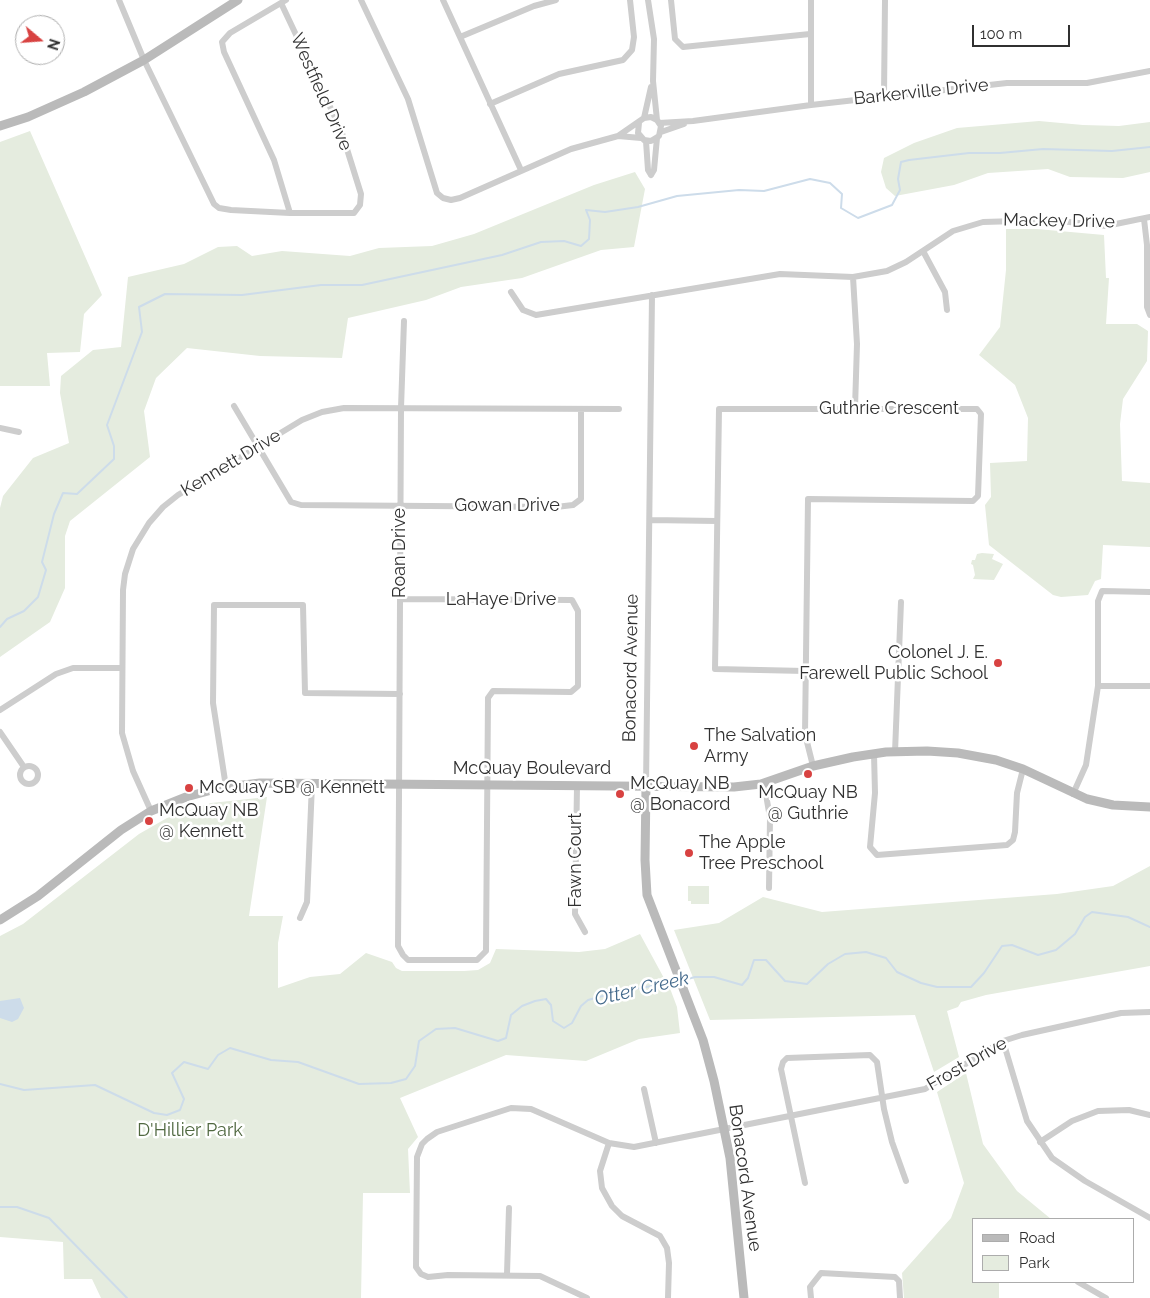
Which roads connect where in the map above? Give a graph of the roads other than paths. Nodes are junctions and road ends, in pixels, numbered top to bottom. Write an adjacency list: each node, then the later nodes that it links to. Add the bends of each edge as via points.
1 (119, 0): 14 (street, Westfield Drive)
2 (238, 0): 14 (street)
3 (361, 0): 27 (street, via 408,99 438,193 451,200 460,198)
4 (443, 0): 13 (street)
5 (556, 0): 13 (street)
6 (630, 0): 18 (street, via 633,44 623,60 559,74)
7 (648, 0): 16 (street, via 654,39)
8 (671, 0): 12 (street, via 675,39 683,48)
9 (811, 0): 12 (street)
10 (885, 0): 17 (street)
11 (284, 2): 28 (street, via 230,33 222,42 274,160); 28 (street, Westfield Drive, via 341,130 361,194 360,206 354,213)
12 (810, 34): 19 (street)
13 (460, 37): 18 (street)
14 (144, 60): 23 (street, via 84,92); 28 (street, Westfield Drive, via 214,204 231,210)
15 (1150, 71): 17 (street, Barkerville Drive, via 1087,83 1007,83)
16 (653, 81): 20 (street); 21 (street)
17 (884, 96): 19 (street, Barkerville Drive)
18 (490, 104): 27 (street)
19 (810, 105): 22 (street, Barkerville Drive)
20 (641, 121): 21 (street, via 651,117); 25 (street); 26 (street, via 638,133)
21 (658, 121): 22 (street, Barkerville Drive); 24 (street)
22 (693, 121): 24 (street, Barkerville Drive)
23 (0, 126)
24 (659, 135): 26 (street); 26 (street, via 651,175)
25 (618, 136): 26 (street); 27 (street, via 571,149)
26 (644, 140)
27 (521, 170)
28 (290, 213)
29 (1147, 218): 30 (street, Mackey Drive, via 1106,226 1051,220 983,222 953,231); 35 (street, Mackey Drive)
30 (923, 251): 31 (street, Mackey Drive, via 887,271); 34 (street, via 945,292)
31 (853, 277): 33 (street, Mackey Drive, via 780,274); 39 (street, via 857,344)
32 (510, 292): 33 (street, Mackey Drive, via 523,310 536,314)
33 (652, 295): 46 (street, Bonacord Avenue)
34 (947, 310)
35 (1150, 315)
36 (404, 321): 38 (street, Roan Drive)
37 (234, 406): 44 (street)
38 (401, 408): 41 (street, Kennett Drive); 44 (street, Kennett Drive, via 344,408 322,412); 45 (street, Roan Drive)
39 (855, 408): 47 (street, Guthrie Crescent, via 719,409); 52 (street, Guthrie Crescent, via 977,409 981,414 978,496 973,501 808,499)
40 (620, 409): 41 (street, Kennett Drive)
41 (582, 410): 45 (street, Gowan Drive, via 581,500 573,505)
42 (0, 428): 43 (street)
43 (18, 432)
44 (257, 447): 45 (street, via 291,502 302,505); 51 (street, Kennett Drive, via 178,495 163,507 140,535 124,574)
45 (400, 505): 49 (street, Roan Drive)
46 (650, 520): 47 (street); 68 (street, Bonacord Avenue)
47 (717, 521): 52 (street, Guthrie Crescent, via 714,669)
48 (1150, 592): 53 (street, via 1102,591 1098,601)
49 (400, 599): 55 (street, Roan Drive); 66 (street, LaHaye Drive, via 572,600 578,611 578,686 571,692 492,691 488,698)
50 (901, 602): 58 (street)
51 (122, 668): 56 (street, via 73,668 56,674); 72 (street, Kennett Drive, via 122,733 133,772)
52 (805, 670): 60 (street, Guthrie Crescent, via 805,734)
53 (1098, 686): 54 (street); 70 (street, via 1086,765)
54 (1150, 686)
55 (400, 694): 65 (street, Roan Drive); 69 (street, via 304,693 303,605 214,605 213,703)
56 (0, 710)
57 (0, 732): 61 (street)
58 (895, 752): 59 (street, McQuay Boulevard); 62 (street, McQuay Boulevard, via 958,754 996,760)
59 (874, 754): 60 (street, McQuay Boulevard); 62 (street, via 875,793 870,848 877,855 1007,845 1015,832 1017,793)
60 (813, 766): 63 (street, McQuay Boulevard)
61 (24, 767)
62 (1023, 769): 70 (street, McQuay Boulevard)
63 (764, 783): 68 (street, McQuay Boulevard, via 734,787); 73 (street, via 770,818)
64 (312, 784): 65 (street, McQuay Boulevard); 69 (street, McQuay Boulevard, via 260,783); 74 (street, via 307,902)
65 (399, 784): 66 (street, McQuay Boulevard); 66 (street, Roan Drive, via 398,946 408,960 477,960 486,951)
66 (487, 785): 67 (street, McQuay Boulevard)
67 (577, 786): 68 (street, McQuay Boulevard); 76 (street, Fawn Court, via 575,914)
68 (646, 786): 83 (street, Bonacord Avenue, via 647,895 703,1040)
69 (226, 787): 72 (street, McQuay Boulevard, via 186,797)
70 (1073, 794): 71 (street, McQuay Boulevard, via 1113,805)
71 (1150, 807)
72 (151, 811): 75 (street, McQuay Boulevard, via 121,830 38,896)
73 (769, 888)
74 (300, 918)
75 (0, 920)
76 (586, 932)
77 (1150, 1012): 78 (street, Frost Drive, via 1121,1013)
78 (1003, 1041): 80 (street, Frost Drive, via 926,1089); 85 (street, via 1026,1121)
79 (644, 1089): 86 (street)
80 (882, 1099): 82 (street, Frost Drive); 82 (street, via 877,1062 870,1055 787,1058 781,1069); 87 (street)
81 (1150, 1115): 85 (street, via 1129,1110 1098,1111 1072,1121)
82 (791, 1117): 83 (street, Frost Drive); 88 (street)
83 (725, 1131): 86 (street, Frost Drive); 95 (street, Bonacord Avenue)
84 (609, 1142): 86 (street, Frost Drive, via 634,1147); 91 (street, Frost Drive, via 531,1109 511,1108 437,1132 422,1144 417,1157 416,1267 428,1277); 94 (street, via 600,1171 602,1188 622,1216 660,1236 669,1263)
85 (1040, 1142): 90 (street, via 1067,1170)
86 (656, 1143)
87 (906, 1181)
88 (805, 1182)
89 (509, 1208): 91 (street)
90 (1150, 1218)
91 (507, 1274): 93 (street, via 540,1276)
92 (1080, 1283): 98 (street)
93 (587, 1298)
94 (668, 1298)
95 (744, 1298)
96 (811, 1298): 97 (street, via 810,1287 822,1273 895,1276 899,1281)
97 (900, 1298)
98 (1106, 1298)

